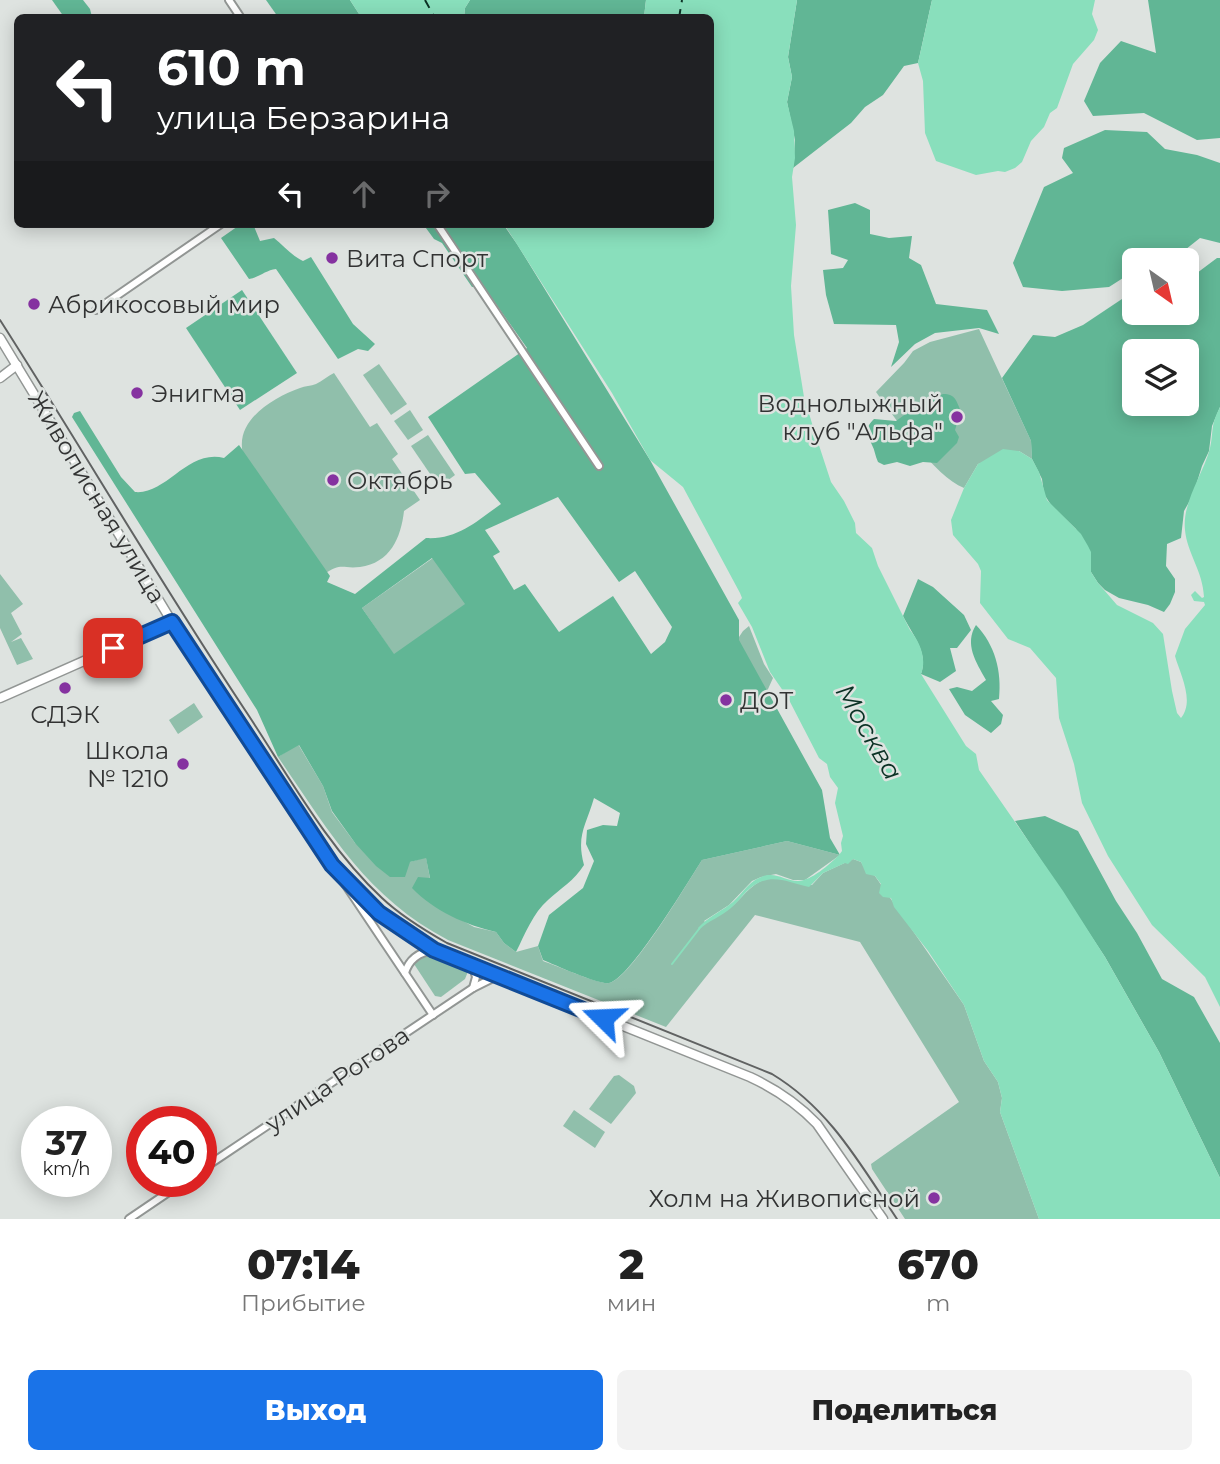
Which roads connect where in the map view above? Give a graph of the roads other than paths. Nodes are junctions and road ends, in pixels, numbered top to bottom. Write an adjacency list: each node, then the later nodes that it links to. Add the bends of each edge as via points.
1 (215, 228): 3 (street)
2 (440, 228): 7 (street)
3 (96, 310)
4 (0, 338): 5 (street, Живописная улица)
5 (17, 365): 6 (street); 8 (street, Живописная улица)
6 (0, 378)
7 (599, 467)
8 (172, 622): 9 (street); 10 (street, Живописная улица)
9 (0, 698)
10 (332, 865): 11 (street, Живописная улица, via 379,913); 13 (street)
11 (434, 950): 12 (street, Живописная улица); 13 (street, via 412,960)
12 (473, 967): 14 (street, Живописная улица); 15 (street, via 477,977)
13 (405, 974): 16 (street)
14 (497, 976): 15 (street, улица Рогова); 20 (street, Живописная улица, via 779,1092 817,1124)
15 (473, 988): 16 (street, улица Рогова)
16 (433, 1015): 17 (street, улица Рогова)
17 (217, 1159)
18 (162, 1197): 19 (street)
19 (130, 1219)
20 (883, 1219)

